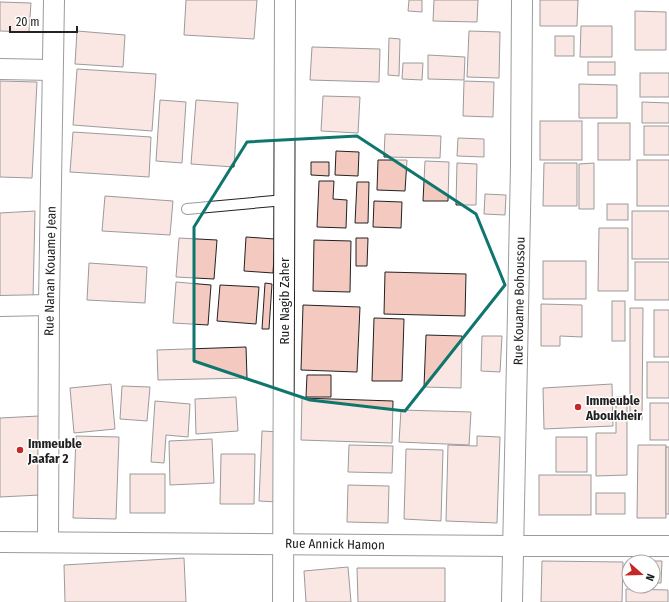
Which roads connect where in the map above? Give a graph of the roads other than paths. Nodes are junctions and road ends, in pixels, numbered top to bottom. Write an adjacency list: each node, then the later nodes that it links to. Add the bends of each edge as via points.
1 (54, 0): 5 (street, Rue Nanan Kouame Jean)
2 (285, 0): 6 (street, Rue Nagib Zaher)
3 (522, 0): 13 (street, Rue Kouame Bohoussou)
4 (0, 69): 5 (street)
5 (52, 70): 8 (street, Rue Nanan Kouame Jean)
6 (284, 200): 7 (lane); 12 (street, Rue Nagib Zaher)
7 (186, 209)
8 (49, 305): 9 (street); 11 (street, Rue Nanan Kouame Jean)
9 (0, 306)
10 (0, 542): 11 (street, Rue Annick Hamon)
11 (48, 542): 12 (street, Rue Annick Hamon)
12 (283, 543): 13 (street, Rue Annick Hamon); 15 (street, Rue Nagib Zaher)
13 (514, 546): 14 (street, Rue Annick Hamon); 16 (street, Rue Kouame Bohoussou)
14 (669, 546)
15 (283, 602)
16 (512, 602)

